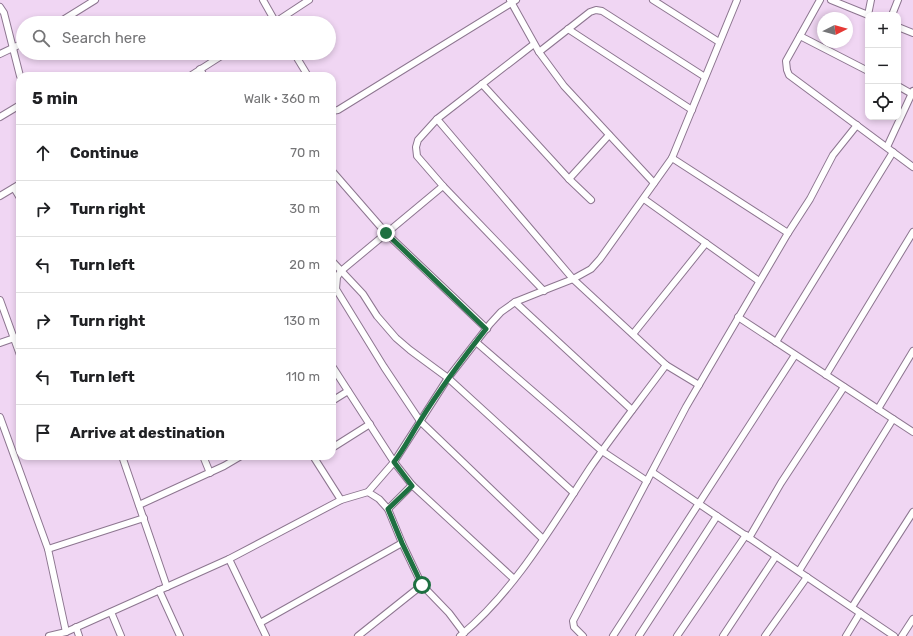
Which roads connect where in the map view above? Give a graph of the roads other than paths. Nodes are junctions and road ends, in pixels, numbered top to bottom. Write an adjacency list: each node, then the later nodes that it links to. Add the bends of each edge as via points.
1 (95, 0): 15 (street)
2 (263, 0): 16 (street)
3 (309, 0): 17 (street)
4 (653, 0): 22 (street)
5 (737, 0): 22 (street)
6 (820, 0): 21 (street)
7 (831, 0): 14 (street)
8 (871, 0): 12 (street)
9 (898, 0): 13 (street)
10 (512, 1): 23 (street); 43 (street)
11 (0, 7): 25 (street)
12 (869, 12)
13 (893, 12)
14 (865, 14)
15 (69, 16)
16 (271, 16)
17 (285, 16)
18 (901, 28): 20 (street)
19 (568, 29): 26 (street); 38 (street, via 590,12 602,11); 44 (street)
20 (913, 33)
21 (800, 36): 33 (street); 47 (street, via 786,61 789,75)
22 (720, 42): 38 (street)
23 (534, 44): 26 (street); 39 (street)
24 (16, 46): 25 (street)
25 (13, 48): 27 (street); 28 (street)
26 (539, 52): 48 (street, via 564,86)
27 (0, 54)
28 (16, 60)
29 (16, 60): 34 (street)
30 (215, 60): 32 (street)
31 (298, 60): 37 (street)
32 (200, 69): 35 (street); 36 (street)
33 (865, 69)
34 (19, 72)
35 (196, 72)
36 (202, 72)
37 (306, 72)
38 (705, 77): 44 (street)
39 (482, 84): 46 (street); 54 (street)
40 (901, 87): 41 (street)
41 (912, 92): 49 (street)
42 (16, 107): 45 (street)
43 (336, 110)
44 (692, 110): 51 (street)
45 (0, 117)
46 (437, 119): 56 (street, via 418,140 416,147 418,156); 68 (street)
47 (857, 125): 49 (street); 64 (street, via 833,155 810,199)
48 (609, 135): 54 (street); 55 (street)
49 (887, 147): 50 (street)
50 (893, 152): 52 (street); 79 (street)
51 (672, 158): 55 (street); 64 (street)
52 (913, 166)
53 (336, 176): 63 (street)
54 (569, 179): 61 (street)
55 (654, 183): 60 (street)
56 (443, 186): 63 (street); 70 (street)
57 (14, 188): 58 (street); 59 (street)
58 (16, 191)
59 (0, 196)
60 (644, 198): 65 (street); 68 (street, via 600,259 591,269)
61 (591, 200)
62 (913, 232): 85 (street)
63 (386, 233): 67 (street); 74 (street)
64 (788, 233): 69 (street)
65 (706, 243): 69 (street); 75 (street)
66 (336, 265): 67 (street)
67 (341, 271): 86 (street, via 363,294 396,338); 95 (street, via 336,278 338,294)
68 (573, 280): 70 (street); 75 (street)
69 (759, 282): 73 (street)
70 (544, 290): 72 (street)
71 (0, 300): 76 (street)
72 (515, 302): 74 (street, via 501,312); 92 (street)
73 (738, 318): 79 (street); 87 (street)
74 (486, 329): 78 (street)
75 (633, 334): 83 (street)
76 (16, 335)
77 (16, 337): 80 (street)
78 (476, 342): 86 (street); 99 (street)
79 (776, 342): 82 (street)
80 (0, 343)
81 (913, 351): 91 (street)
82 (795, 355): 85 (street); 112 (street)
83 (666, 365): 87 (street); 92 (street)
84 (336, 372): 89 (street)
85 (826, 375): 88 (street)
86 (448, 378): 95 (street); 110 (street)
87 (699, 385): 106 (street)
88 (844, 387): 91 (street); 118 (street)
89 (348, 391): 90 (street); 96 (street)
90 (336, 398)
91 (878, 409): 94 (street)
92 (632, 410): 99 (street)
93 (0, 417): 121 (street)
94 (893, 419): 97 (street); 124 (street)
95 (420, 421): 104 (street); 119 (street)
96 (370, 424): 98 (street); 104 (street)
97 (913, 432)
98 (336, 445)
99 (602, 450): 107 (street); 110 (street)
100 (123, 460): 113 (street)
101 (205, 460): 105 (street)
102 (233, 460): 105 (street)
103 (318, 460): 111 (street)
104 (394, 462): 108 (street); 109 (street)
105 (210, 472): 113 (street)
106 (652, 472): 107 (street); 112 (street)
107 (647, 481): 144 (street, via 573,621 574,627)
108 (412, 486): 114 (street); 126 (street)
109 (368, 492): 111 (street); 114 (street)
110 (574, 493): 119 (street)
111 (341, 500): 123 (street)
112 (699, 504): 116 (street); 145 (street)
113 (139, 505): 117 (street)
114 (388, 509): 120 (street)
115 (913, 512): 130 (street)
116 (717, 516): 118 (street); 146 (street)
117 (144, 518): 121 (street); 128 (street)
118 (748, 536): 122 (street); 147 (street)
119 (543, 538): 126 (street)
120 (402, 543): 127 (street); 134 (street)
121 (48, 549): 136 (street)
122 (776, 556): 124 (street); 148 (street)
123 (229, 559): 128 (street); 134 (street)
124 (799, 571): 125 (street)
125 (807, 577): 130 (street); 149 (street)
126 (514, 579): 137 (street)
127 (422, 585): 137 (street, via 449,613); 143 (street)
128 (167, 587): 129 (street)
129 (159, 590): 131 (street); 141 (street)
130 (852, 607): 132 (street)
131 (110, 612): 135 (street); 140 (street)
132 (860, 613): 150 (street); 151 (street)
133 (913, 619): 152 (street)
134 (260, 623): 142 (street)
135 (76, 627): 136 (street); 139 (street)
136 (66, 632): 138 (street)
137 (462, 634)
138 (49, 636)
139 (79, 636)
140 (122, 636)
141 (180, 636)
142 (266, 636)
143 (358, 636)
144 (583, 636)
145 (613, 636)
146 (639, 636)
147 (677, 636)
148 (723, 636)
149 (765, 636)
150 (846, 636)
151 (894, 636)
152 (902, 636)

